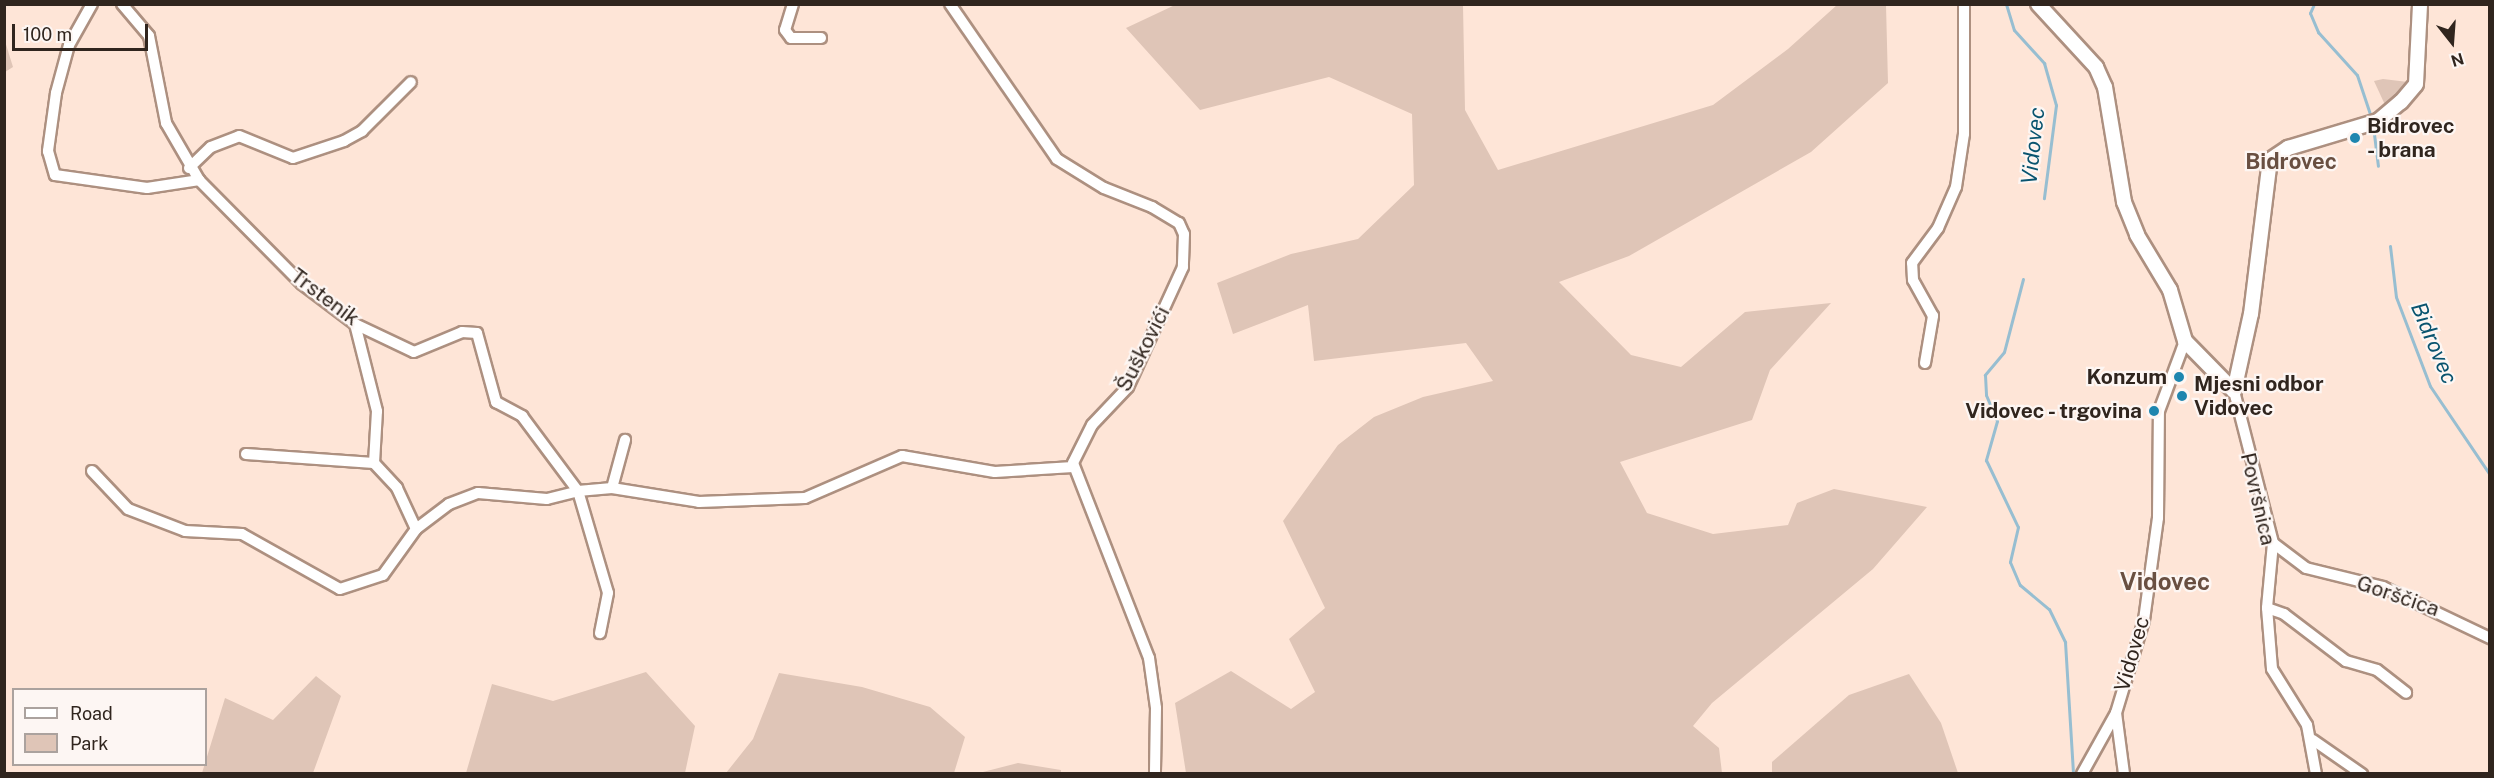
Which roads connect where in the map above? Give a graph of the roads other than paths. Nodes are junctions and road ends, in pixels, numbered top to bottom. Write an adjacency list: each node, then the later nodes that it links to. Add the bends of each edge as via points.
1 (92, 4): 11 (street, via 69,45 56,93 48,151 55,175 147,188)
2 (122, 4): 10 (street, Trstenik, via 149,36 166,123)
3 (793, 4): 8 (street, via 785,30 791,38)
4 (950, 4): 19 (street, Šuškovići, via 1058,159 1104,188 1152,207 1179,223 1184,234 1183,267 1145,352 1128,387 1085,437)
5 (1964, 4): 14 (street, via 1966,75 1958,175 1951,204 1912,263 1914,280 1933,316)
6 (2038, 4): 13 (street, via 2081,49 2105,87 2124,202 2170,290)
7 (2420, 4): 15 (street, via 2416,84 2378,121 2288,148 2270,160 2251,314)
8 (822, 38)
9 (411, 82): 10 (street, via 345,141 292,158 239,136 211,147)
10 (189, 168): 11 (street, Trstenik)
11 (199, 180): 12 (street, Trstenik, via 302,284)
12 (355, 324): 18 (street, via 377,411); 22 (street, Trstenik, via 414,352 462,332 477,333 496,402 522,416)
13 (2186, 341): 15 (street, Površnica); 29 (street, Vidovec, via 2159,411 2153,567)
14 (1925, 363)
15 (2234, 391): 24 (street, Površnica)
16 (625, 440): 21 (street)
17 (246, 454): 18 (street)
18 (374, 463): 23 (street, via 397,488)
19 (1072, 467): 21 (street, via 994,472 902,456 805,498 699,502); 31 (street, via 1096,512 1112,573 1149,658 1156,708)
20 (92, 471): 23 (street, via 128,509 185,531 242,534 340,589 383,575)
21 (612, 488): 22 (street)
22 (578, 492): 23 (street, via 547,499 478,493 449,504); 26 (street, Trstenik, via 608,593)
23 (417, 530)
24 (2272, 543): 25 (street, Površnica); 27 (street, Gorščica, via 2306,568 2383,587)
25 (2267, 608): 28 (street, via 2284,614 2346,661 2377,670); 30 (street, Površnica, via 2272,669)
26 (600, 633)
27 (2490, 638)
28 (2406, 693)
29 (2116, 713): 32 (street, Vidovec); 33 (street)
30 (2313, 740): 34 (street); 35 (street)
31 (1155, 774)
32 (2082, 774)
33 (2124, 774)
34 (2316, 774)
35 (2362, 774)

